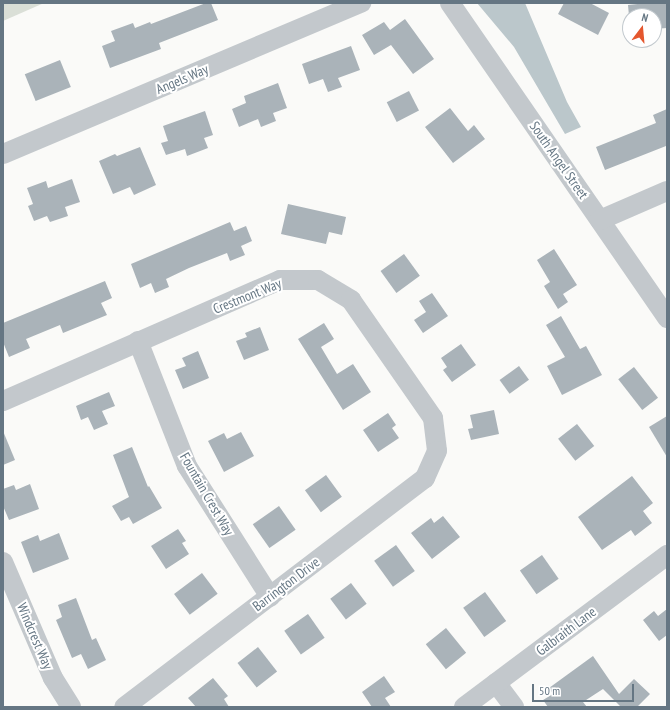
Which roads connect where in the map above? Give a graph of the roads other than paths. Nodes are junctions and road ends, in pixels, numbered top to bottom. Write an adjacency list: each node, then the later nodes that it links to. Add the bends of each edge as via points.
1 (361, 3): 3 (street, Angels Way)
2 (450, 3): 5 (street, South Angel Street)
3 (3, 154)
4 (667, 191): 5 (street)
5 (600, 220): 6 (street, South Angel Street)
6 (667, 318)
7 (138, 342): 8 (street, Crestmont Way); 9 (street, Crestmont Way, via 280,280 318,280 351,300 433,418); 12 (street, Fountain Crest Way, via 188,466)
8 (3, 401)
9 (436, 451): 12 (street, Barrington Drive, via 425,478)
10 (667, 555): 13 (street, Galbraith Lane)
11 (3, 562): 14 (street, Windcrest Way, via 53,678)
12 (270, 597): 15 (street, Barrington Drive)
13 (496, 683): 16 (street, Galbraith Lane); 17 (street)
14 (71, 707)
15 (124, 707)
16 (464, 707)
17 (514, 707)

